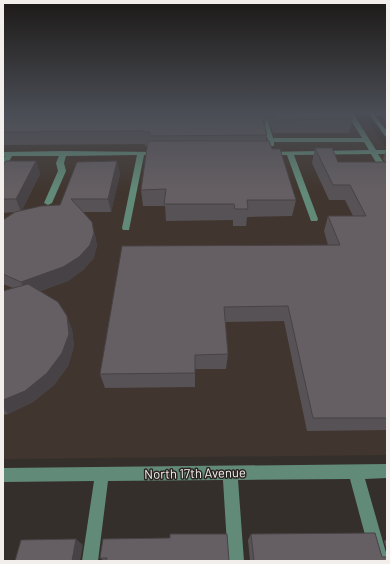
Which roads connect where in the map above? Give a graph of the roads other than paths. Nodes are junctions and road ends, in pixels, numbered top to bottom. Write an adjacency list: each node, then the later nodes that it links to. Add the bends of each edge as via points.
1 (270, 140): 2 (street); 8 (street)
2 (366, 140): 3 (street)
3 (373, 152): 4 (street); 9 (street); 13 (street)
4 (387, 152)
5 (141, 153): 6 (street); 11 (street); 16 (street)
6 (165, 153)
7 (258, 153): 8 (street)
8 (274, 153): 9 (street)
9 (290, 153): 15 (street)
10 (6, 154): 11 (street); 12 (street)
11 (63, 154): 14 (street, via 60,163 62,171)
12 (3, 165)
13 (387, 174)
14 (48, 203)
15 (314, 220)
16 (126, 228)
17 (387, 471): 18 (street, North 17th Avenue)
18 (356, 472): 19 (street, North 17th Avenue); 24 (street)
19 (230, 473): 20 (street, North 17th Avenue); 23 (street)
20 (102, 474): 21 (street, North 17th Avenue); 22 (street)
21 (3, 476)
22 (90, 561)
23 (236, 561)
24 (380, 561)

